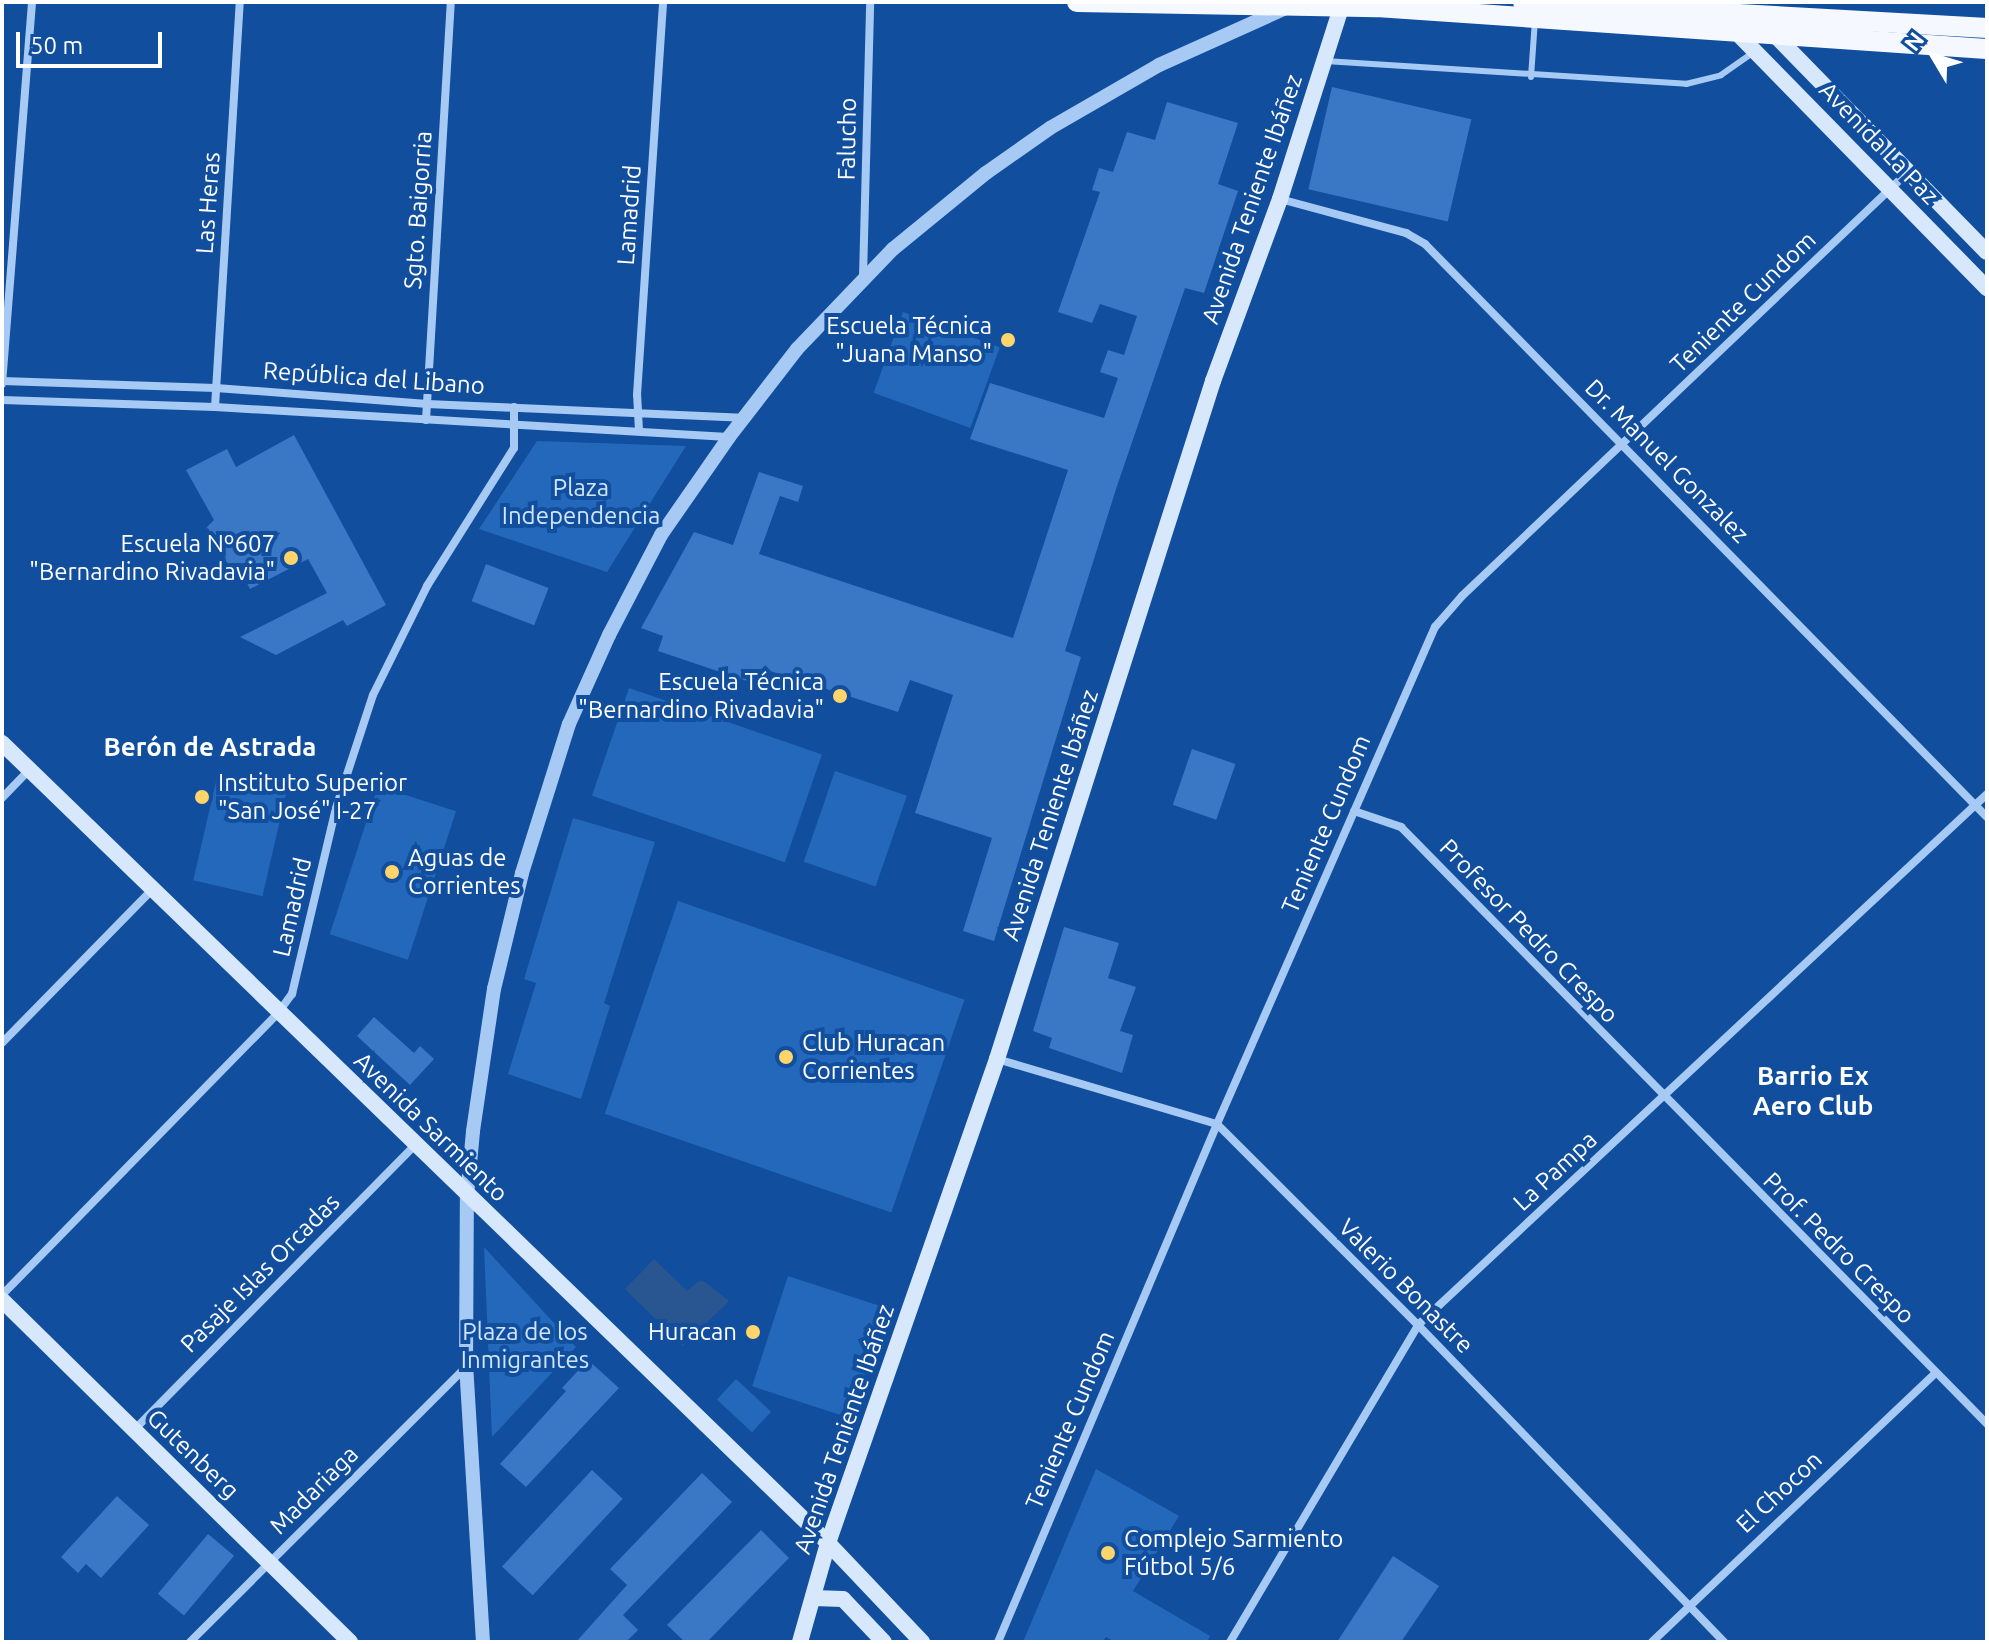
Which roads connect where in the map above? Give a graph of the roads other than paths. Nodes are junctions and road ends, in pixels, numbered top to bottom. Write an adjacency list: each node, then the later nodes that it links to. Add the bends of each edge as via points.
1 (32, 2): 24 (street)
2 (240, 2): 25 (street, Las Heras)
3 (451, 2): 27 (street, Sgto. Baigorria)
4 (663, 2): 30 (street, Lamadrid)
5 (870, 2): 22 (street, Falucho)
6 (1077, 2): 7 (main road)
7 (1295, 4): 8 (main road); 22 (street, via 1159,65 1050,128 986,173)
8 (1343, 4): 9 (main road); 16 (main road, Avenida Teniente Ibáñez)
9 (1529, 10): 10 (main road); 12 (main road); 17 (lane)
10 (1757, 16): 11 (main road); 13 (main road, Avenida La Paz)
11 (1987, 28)
12 (1736, 32): 13 (main road); 15 (main road, Avenida La Paz)
13 (1774, 34): 14 (main road); 18 (main road, Avenida La Paz)
14 (1987, 49)
15 (1755, 51): 17 (lane, via 1721,75 1686,84); 19 (main road, Avenida La Paz)
16 (1325, 61): 17 (lane); 20 (main road, Avenida Teniente Ibáñez)
17 (1531, 77)
18 (1908, 172): 19 (street, Teniente Cundom); 21 (main road, Avenida La Paz)
19 (1891, 189): 23 (main road, Avenida La Paz); 36 (street, Teniente Cundom)
20 (1280, 199): 36 (street, Dr. Manuel Gonzalez, via 1406,233 1425,244); 47 (main road, Avenida Teniente Ibáñez, via 1213,381)
21 (1987, 252)
22 (863, 278): 31 (street)
23 (1987, 288)
24 (2, 382): 25 (street, República del Libano)
25 (216, 388): 27 (street, República del Libano); 28 (street, Las Heras)
26 (2, 400): 28 (street, República del Libano)
27 (427, 404): 29 (street, República del Libano); 32 (street, Sgto. Baigorria)
28 (215, 407): 32 (street, República del Libano)
29 (514, 407): 30 (street, República del Libano); 33 (street, Lamadrid)
30 (638, 412): 31 (street, República del Libano); 34 (street, Lamadrid)
31 (743, 418): 35 (street)
32 (426, 420): 33 (street, República del Libano)
33 (513, 426): 34 (street, República del Libano); 45 (street, Lamadrid, via 514,448 427,586 373,695 336,808 292,994)
34 (639, 431): 35 (street, República del Libano)
35 (729, 437): 51 (street, via 661,535 569,724 545,792 494,989)
36 (1622, 444): 41 (street, Dr. Manuel Gonzalez); 42 (street, Teniente Cundom, via 1435,627)
37 (2, 743): 38 (main road, Avenida Sarmiento)
38 (30, 770): 40 (street); 44 (main road, Avenida Sarmiento)
39 (1987, 794): 41 (street, La Pampa)
40 (2, 798)
41 (1975, 805): 43 (street, Dr. Manuel Gonzalez); 48 (street, La Pampa)
42 (1354, 811): 48 (street, Profesor Pedro Crespo, via 1401,827); 49 (street, Teniente Cundom)
43 (1987, 817)
44 (152, 890): 45 (main road, Avenida Sarmiento); 46 (street)
45 (278, 1013): 50 (main road, Avenida Sarmiento); 52 (street, Lamadrid)
46 (2, 1043)
47 (997, 1059): 49 (street, Valerio Bonastre); 58 (main road, Avenida Teniente Ibáñez)
48 (1664, 1099): 53 (street, La Pampa); 55 (street, Prof. Pedro Crespo)
49 (1217, 1124): 53 (street, Valerio Bonastre); 68 (street, Teniente Cundom)
50 (415, 1145): 51 (main road, Avenida Sarmiento); 57 (street, Pasaje Islas Orcadas)
51 (467, 1196): 54 (street); 58 (main road, Avenida Sarmiento)
52 (2, 1298): 57 (main road, Gutenberg)
53 (1418, 1325): 61 (street, Valerio Bonastre); 69 (street, La Pampa)
54 (466, 1367): 59 (street, Madariaga); 64 (street)
55 (1935, 1373): 56 (street, Prof. Pedro Crespo); 61 (street, El Chocon)
56 (1987, 1424)
57 (134, 1430): 59 (main road, Gutenberg)
58 (828, 1543): 60 (main road, Avenida Teniente Ibáñez); 67 (main road, Avenida Sarmiento)
59 (270, 1563): 62 (street, Madariaga); 63 (main road, Gutenberg)
60 (813, 1598): 65 (main road, Avenida Teniente Ibáñez); 66 (main road, via 843,1599)
61 (1689, 1606): 70 (street, El Chocon); 71 (street, Valerio Bonastre)
62 (190, 1642)
63 (350, 1642)
64 (483, 1642)
65 (800, 1642)
66 (884, 1642)
67 (922, 1642)
68 (998, 1642)
69 (1230, 1642)
70 (1652, 1642)
71 (1724, 1642)

